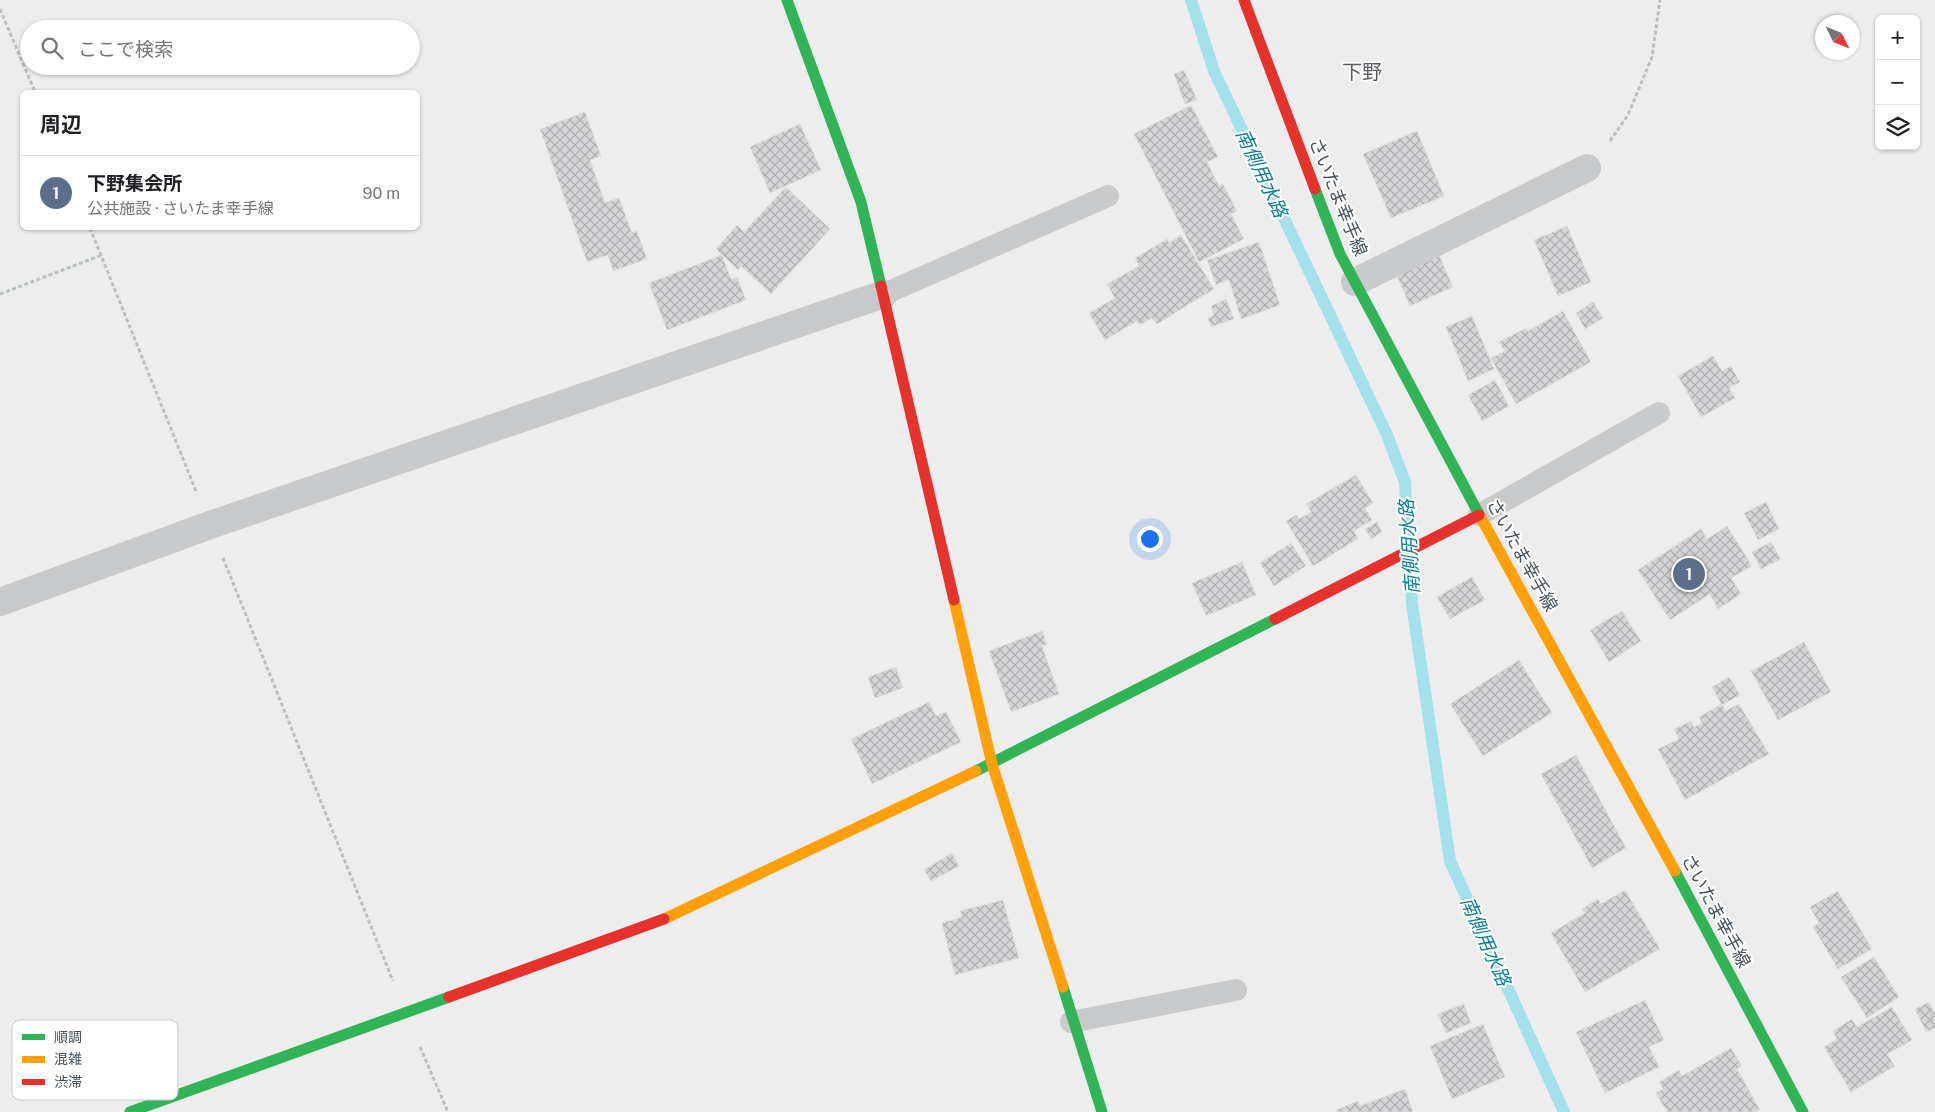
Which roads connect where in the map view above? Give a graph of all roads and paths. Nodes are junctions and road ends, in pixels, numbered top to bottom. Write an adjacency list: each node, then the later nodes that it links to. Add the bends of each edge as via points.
1 (787, 0): 14 (street, via 861,202)
2 (1244, 0): 12 (street, さいたま幸手線, via 1340,254)
3 (1660, 0): 8 (path, via 1652,57 1628,115)
4 (0, 9): 5 (path)
5 (20, 58)
6 (27, 75): 7 (path)
7 (33, 90)
8 (1587, 168): 12 (street)
9 (1108, 196): 14 (lane)
10 (91, 230): 11 (path)
11 (102, 255): 13 (path); 17 (path)
12 (1355, 282): 16 (street, さいたま幸手線)
13 (0, 294)
14 (884, 294): 17 (street); 19 (street)
15 (1659, 413): 16 (lane)
16 (1479, 514): 19 (street); 28 (street, さいたま幸手線, via 1654,831)
17 (210, 525): 18 (street); 21 (path)
18 (0, 602)
19 (992, 764): 21 (street, via 653,924); 22 (street)
20 (1236, 990): 22 (lane)
21 (406, 1013): 23 (street); 26 (path)
22 (1071, 1022): 27 (street)
23 (178, 1095)
24 (163, 1100): 25 (street)
25 (130, 1112)
26 (448, 1112)
27 (1102, 1112)
28 (1803, 1112)

